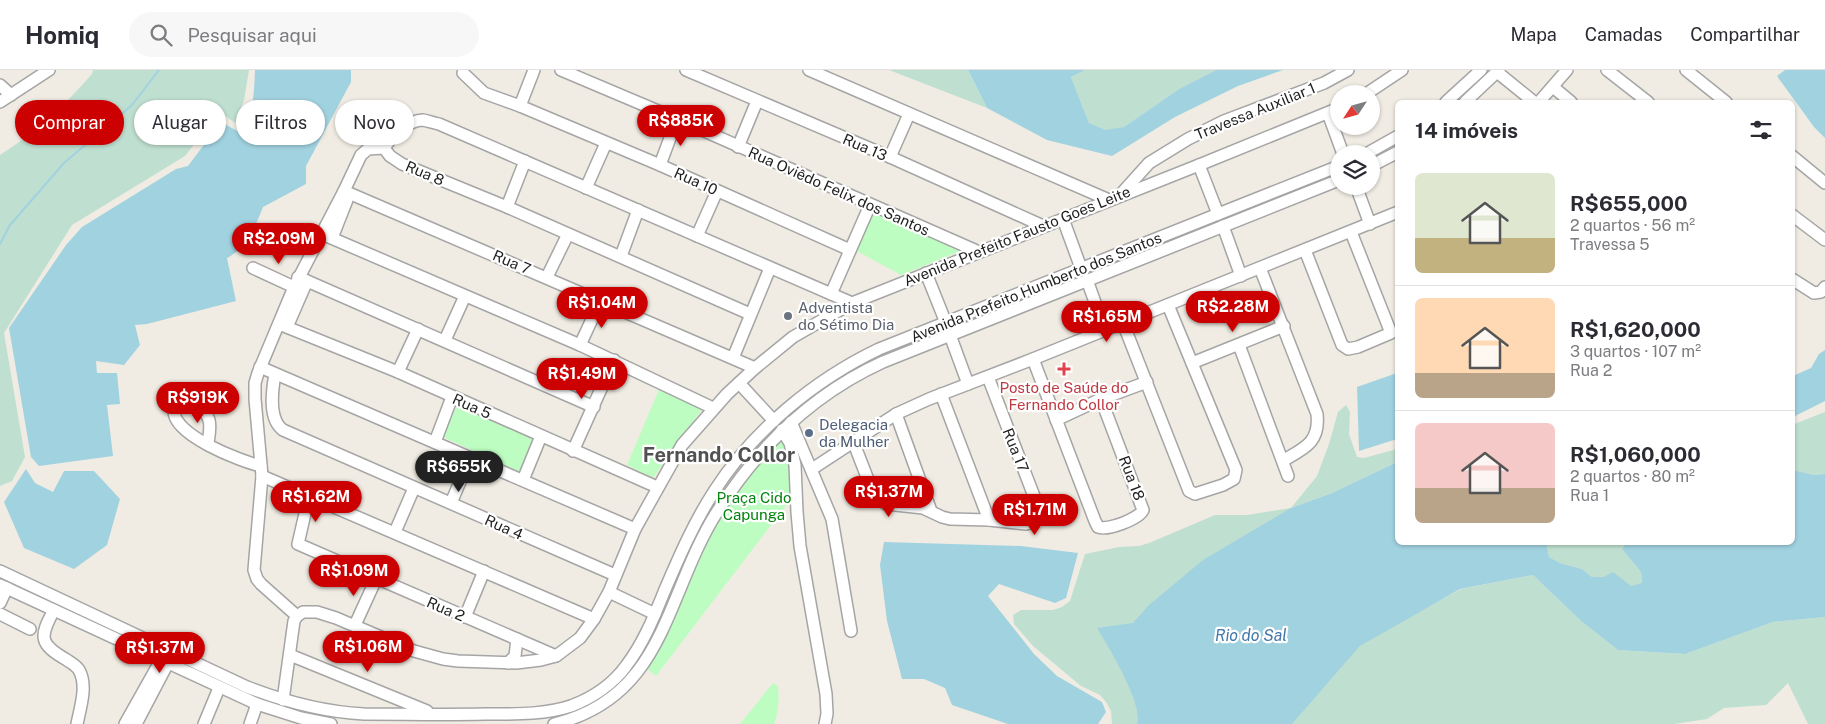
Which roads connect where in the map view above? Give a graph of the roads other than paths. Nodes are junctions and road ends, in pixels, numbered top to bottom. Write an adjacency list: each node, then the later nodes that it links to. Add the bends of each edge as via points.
1 (49, 70): 18 (street)
2 (534, 70): 28 (street)
3 (686, 70): 14 (street, Rua 13)
4 (1348, 70): 52 (street, Travessa Auxiliar 1, via 1318,86 1230,118 1188,138 1149,163)
5 (1402, 70): 16 (street)
6 (1481, 70): 19 (street)
7 (1567, 70): 17 (street)
8 (1607, 70): 24 (street)
9 (1686, 70): 25 (street)
10 (566, 71): 31 (street, Rua Oviêdo Felix dos Santos)
11 (814, 71): 30 (street)
12 (1498, 71): 20 (street); 21 (street)
13 (463, 73): 28 (street, Rua 10, via 484,93)
14 (701, 73): 26 (street, Rua 13)
15 (0, 85): 18 (street)
16 (1380, 85)
17 (1552, 87): 22 (street); 23 (street)
18 (11, 95): 27 (street)
19 (1448, 100)
20 (1467, 100)
21 (1532, 100)
22 (1541, 100)
23 (1568, 100)
24 (1645, 100)
25 (1724, 100)
26 (758, 101): 36 (street); 39 (street, Rua 13)
27 (0, 102)
28 (520, 106): 33 (street, Rua 10)
29 (1328, 113): 34 (street); 44 (street, Avenida Prefeito Fausto Goes Leite)
30 (909, 114): 39 (street); 52 (street)
31 (677, 119): 36 (street, Rua Oviêdo Felix dos Santos); 43 (street)
32 (1395, 138): 35 (street)
33 (606, 143): 43 (street, Rua 10); 48 (street)
34 (1340, 145)
35 (1380, 146)
36 (738, 147): 53 (street, Rua Oviêdo Felix dos Santos)
37 (384, 148): 42 (street, via 403,129 425,120); 50 (street, via 370,148 363,152); 54 (street, Rua 8, via 402,164)
38 (1395, 154): 41 (street)
39 (890, 158): 61 (street, Rua 13)
40 (1795, 158): 46 (street)
41 (1380, 161)
42 (525, 162): 48 (street); 54 (street)
43 (660, 165): 49 (street, Rua 10)
44 (1199, 165): 52 (street, Avenida Prefeito Fausto Goes Leite); 56 (street)
45 (1330, 170): 56 (street, Avenida Prefeito Humberto dos Santos)
46 (1825, 183)
47 (1330, 184): 62 (street, Avenida Prefeito Humberto dos Santos)
48 (586, 188): 55 (street)
49 (717, 191): 66 (street); 68 (street, Rua 10)
50 (347, 192): 65 (street); 78 (street, Rua 7)
51 (1359, 195): 60 (street)
52 (1114, 198): 59 (street, Avenida Prefeito Fausto Goes Leite)
53 (870, 204): 68 (street); 70 (street, Rua Oviêdo Felix dos Santos)
54 (507, 207): 64 (street, Rua 8)
55 (638, 210): 66 (street); 71 (street)
56 (1218, 214): 74 (street, Avenida Prefeito Humberto dos Santos)
57 (1395, 214): 60 (street)
58 (1795, 217): 67 (street)
59 (1063, 219): 61 (street, Avenida Prefeito Fausto Goes Leite); 74 (street)
60 (1370, 224): 63 (street)
61 (1043, 226): 70 (street, Avenida Prefeito Fausto Goes Leite)
62 (1223, 226): 77 (street); 79 (street, Avenida Prefeito Humberto dos Santos)
63 (1351, 232): 69 (street); 96 (street)
64 (568, 234): 71 (street, Rua 8); 78 (street)
65 (327, 236): 81 (street); 84 (street)
66 (697, 236): 73 (street)
67 (1825, 240)
68 (850, 250): 83 (street)
69 (1305, 250): 75 (street); 96 (street, via 1344,346 1352,348)
70 (979, 252): 76 (street, Avenida Prefeito Fausto Goes Leite)
71 (622, 256): 88 (street, Rua 8)
72 (253, 268): 81 (street)
73 (770, 268): 83 (street); 88 (street)
74 (1081, 268): 89 (street, Avenida Prefeito Humberto dos Santos)
75 (1260, 268): 77 (street); 92 (street)
76 (926, 273): 86 (street, Avenida Prefeito Fausto Goes Leite); 89 (street)
77 (1241, 276): 87 (street)
78 (547, 277): 85 (street, Rua 7)
79 (1087, 280): 94 (street); 95 (street, Avenida Prefeito Humberto dos Santos)
80 (1795, 281): 82 (street, via 1814,293)
81 (300, 282): 91 (street); 93 (street)
82 (1825, 287)
83 (831, 294): 86 (street)
84 (465, 296): 97 (street); 98 (street)
85 (600, 302): 98 (street); 101 (street, Rua 7)
86 (852, 303): 106 (street, Avenida Prefeito Fausto Goes Leite, via 798,333)
87 (1168, 305): 90 (street); 104 (street)
88 (750, 314): 101 (street)
89 (946, 323): 100 (street, Avenida Prefeito Humberto dos Santos)
90 (1123, 323): 94 (street); 111 (street)
91 (283, 326): 105 (street); 108 (street, Rua 5)
92 (1284, 326): 99 (street); 130 (street, via 1318,420 1312,442)
93 (418, 329): 97 (street); 108 (street)
94 (1105, 330): 102 (street)
95 (950, 335): 107 (street, Avenida Prefeito Humberto dos Santos); 113 (street)
96 (1394, 335)
97 (445, 340): 117 (street)
98 (580, 345): 103 (street)
99 (1239, 345): 104 (street); 130 (street)
100 (862, 357): 107 (street); 121 (street, Avenida Prefeito Humberto dos Santos, via 827,378)
101 (732, 358): 106 (street, Rua 7)
102 (1033, 359): 110 (street); 120 (street, Rua 18)
103 (614, 360): 117 (street); 118 (street)
104 (1192, 363): 111 (street, via 1235,467 1234,480 1223,485 1195,494 1189,491)
105 (260, 367): 109 (street); 132 (street, via 255,390)
106 (755, 368): 112 (street, Avenida Prefeito Fausto Goes Leite)
107 (866, 370): 122 (street, Avenida Prefeito Humberto dos Santos)
108 (398, 372): 115 (street, Rua 5)
109 (276, 374): 126 (street); 135 (street, Rua 4, via 274,418 280,428)
110 (988, 377): 113 (street); 140 (street, Rua 17, via 1040,512 1029,524)
111 (1147, 382): 116 (street)
112 (739, 383): 118 (street, Avenida Prefeito Fausto Goes Leite); 121 (street)
113 (968, 384): 114 (street)
114 (941, 394): 119 (street); 140 (street)
115 (452, 397): 124 (street, Rua 5); 126 (street)
116 (1101, 399): 120 (street); 120 (street, Rua 18, via 1142,503 1143,511 1137,517 1104,529 1097,526)
117 (594, 407): 128 (street)
118 (713, 408): 136 (street, Avenida Prefeito Fausto Goes Leite, via 682,445)
119 (896, 414): 125 (street); 139 (street)
120 (1056, 420)
121 (774, 421): 152 (street, Avenida Prefeito Humberto dos Santos, via 747,448 711,496 692,530)
122 (790, 422): 123 (street, Avenida Prefeito Humberto dos Santos); 131 (street)
123 (782, 430): 176 (street, Avenida Prefeito Humberto dos Santos, via 752,464 717,513 692,559 656,643 636,675 606,702 582,715); 177 (street, via 790,443 795,465 803,566 826,694)
124 (541, 436): 128 (street, Rua 5); 134 (street)
125 (853, 441): 131 (street); 139 (street, via 872,490 879,499 886,504)
126 (435, 442): 129 (street)
127 (208, 444): 132 (street)
128 (573, 450): 136 (street, Rua 5)
129 (470, 458): 134 (street); 138 (street)
130 (1284, 460): 133 (street)
131 (812, 469): 158 (street, via 834,528)
132 (262, 471): 137 (street); 153 (street, via 254,563 256,574 261,584)
133 (1288, 476)
134 (522, 480): 141 (street)
135 (414, 488): 138 (street, Rua 4); 142 (street)
136 (657, 488): 141 (street, Avenida Prefeito Fausto Goes Leite)
137 (308, 496): 142 (street); 146 (street, Rua 2, via 298,544)
138 (451, 503): 145 (street, Rua 4)
139 (931, 511): 140 (street, via 945,518)
140 (989, 520)
141 (635, 529): 145 (street, Avenida Prefeito Fausto Goes Leite)
142 (396, 532): 144 (street)
143 (0, 571): 160 (street, Avenida Prefeito Humberto dos Santos)
144 (484, 571): 154 (street); 155 (street)
145 (615, 575): 148 (street, Avenida Prefeito Fausto Goes Leite)
146 (376, 579): 154 (street, Rua 2); 156 (street)
147 (4, 587): 149 (street); 150 (street, Avenida Prefeito Humberto dos Santos)
148 (609, 592): 152 (street); 155 (street, Avenida Prefeito Fausto Goes Leite)
149 (0, 603)
150 (54, 610): 160 (street, Avenida Prefeito Humberto dos Santos); 170 (street, via 44,638 50,648 80,672 82,699)
151 (0, 614): 157 (street)
152 (655, 614): 169 (street, Avenida Prefeito Humberto dos Santos, via 626,666 608,684 581,702 543,712)
153 (297, 616): 156 (street, Avenida Prefeito Fausto Goes Leite, via 306,611 317,612); 161 (street)
154 (465, 617): 159 (street, Rua 2)
155 (594, 619): 162 (street, Avenida Prefeito Fausto Goes Leite, via 580,638)
156 (355, 625): 164 (street, Avenida Prefeito Fausto Goes Leite, via 429,655 458,661)
157 (30, 629)
158 (850, 631)
159 (517, 639): 162 (street, Rua 2); 164 (street, via 515,656)
160 (145, 646): 163 (street, Avenida Prefeito Humberto dos Santos); 166 (street, Avenida Prefeito Humberto dos Santos)
161 (290, 655): 166 (street); 168 (street)
162 (556, 656): 164 (street, Avenida Prefeito Fausto Goes Leite)
163 (164, 662): 165 (street, Avenida Prefeito Humberto dos Santos); 171 (street); 172 (street)
164 (508, 663)
165 (219, 688): 167 (street, Avenida Prefeito Humberto dos Santos); 173 (street)
166 (282, 700): 168 (street, Avenida Prefeito Humberto dos Santos, via 339,712)
167 (257, 704): 174 (street); 175 (street, Avenida Prefeito Humberto dos Santos)
168 (436, 715): 169 (street, Avenida Prefeito Humberto dos Santos)
169 (465, 719)
170 (77, 724)
171 (125, 724)
172 (136, 724)
173 (204, 724)
174 (250, 724)
175 (331, 724)
176 (554, 724)
177 (825, 724)

